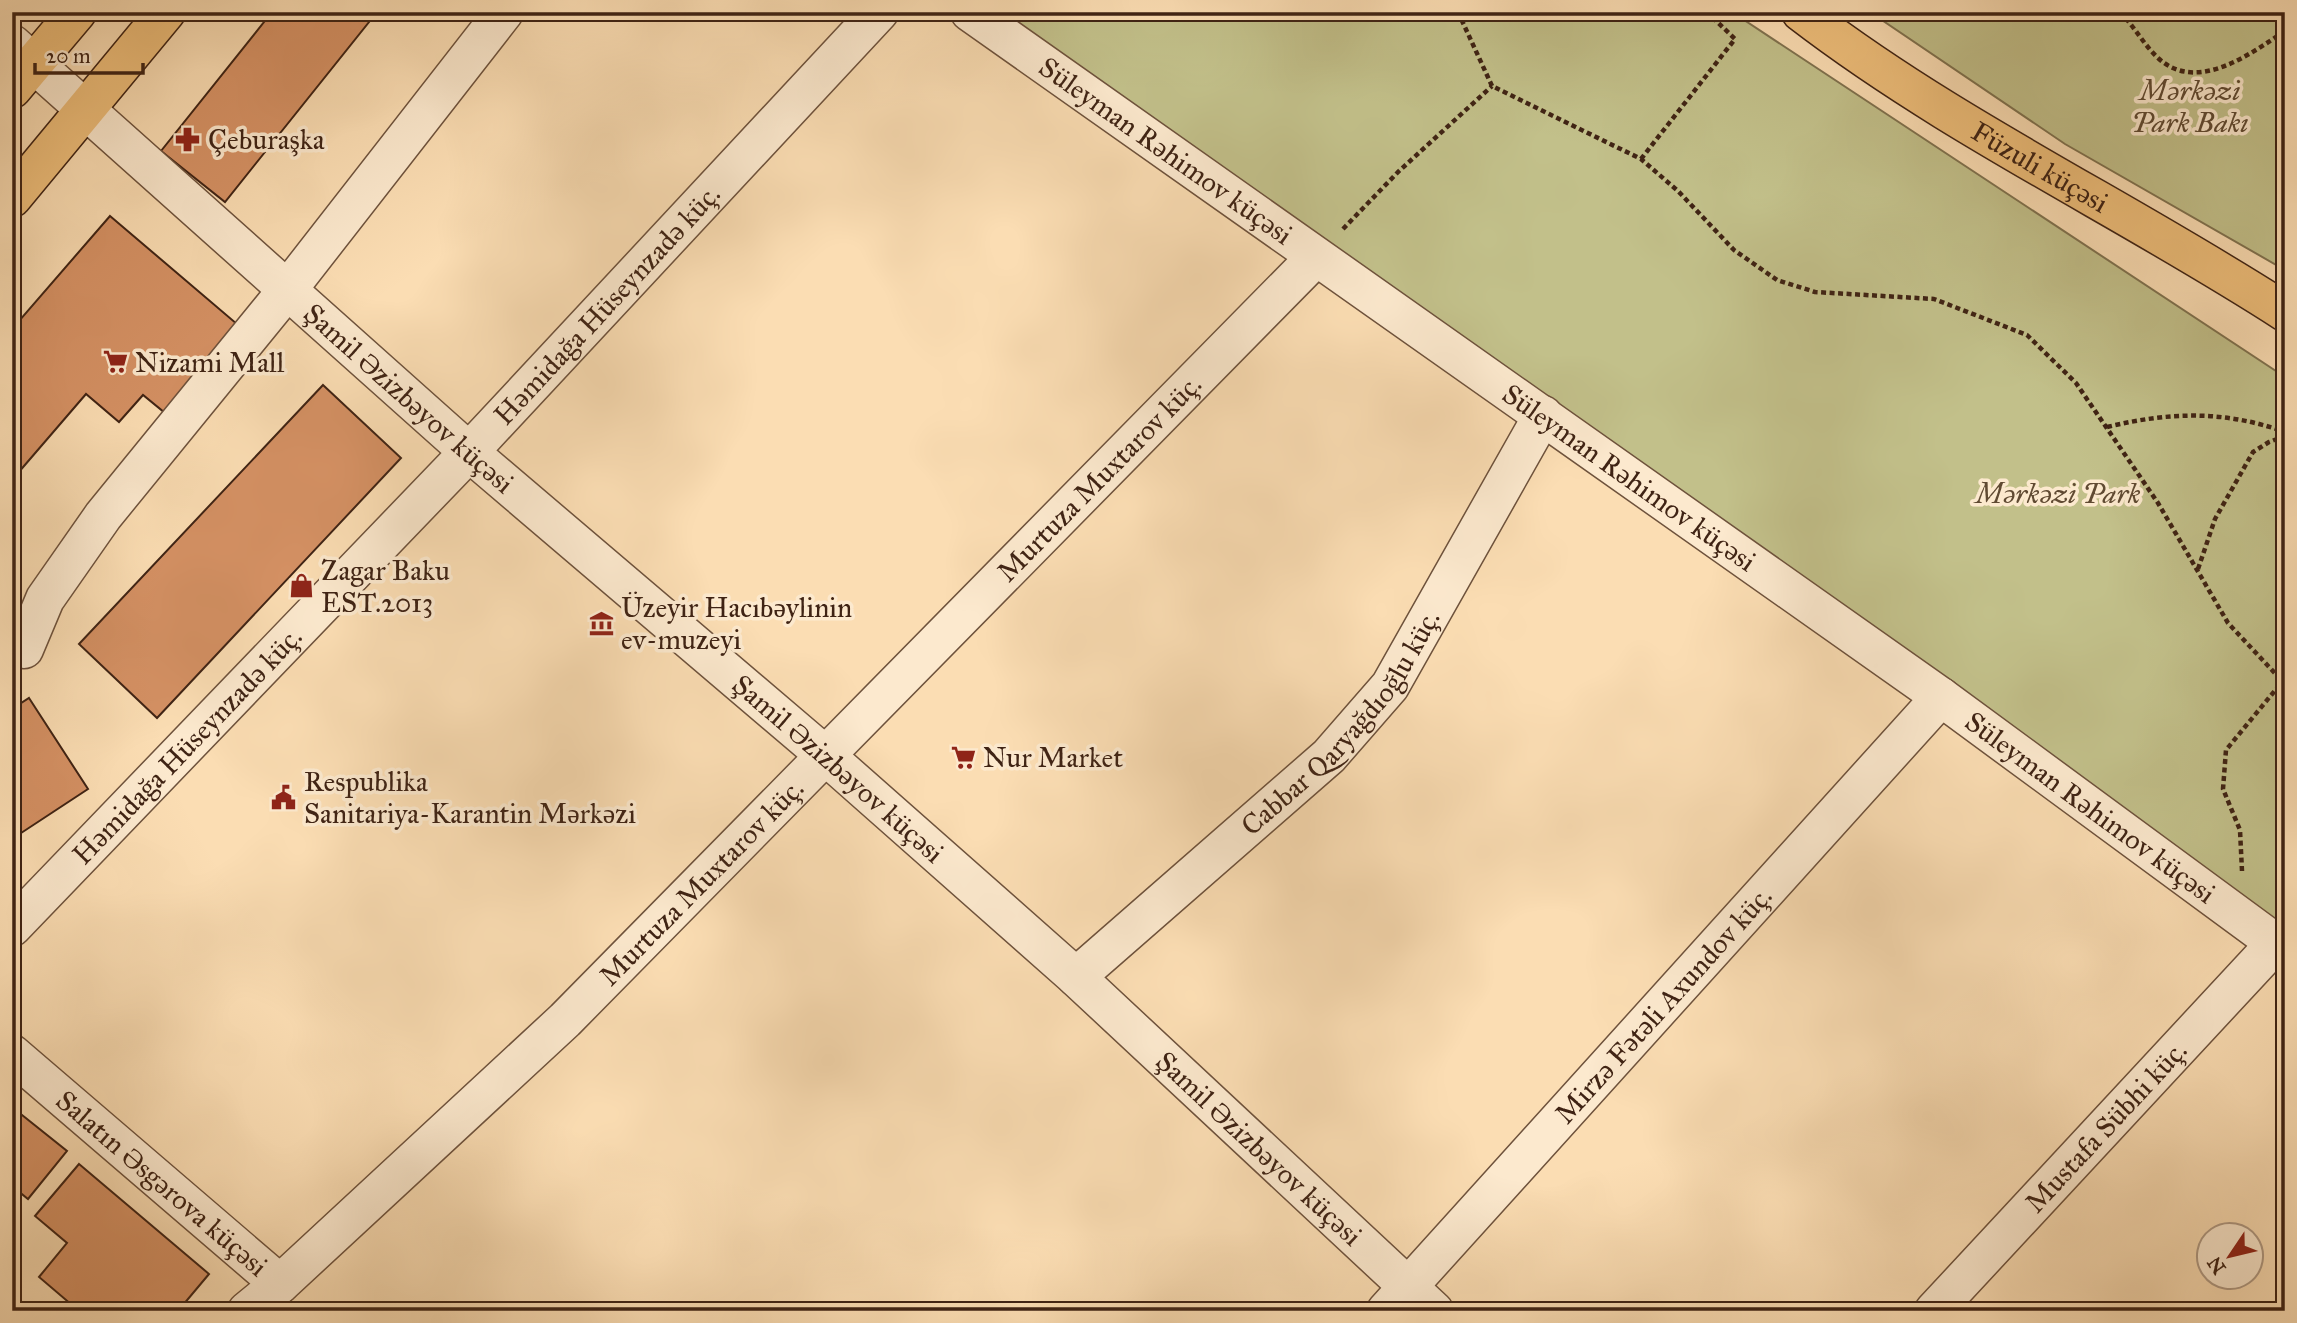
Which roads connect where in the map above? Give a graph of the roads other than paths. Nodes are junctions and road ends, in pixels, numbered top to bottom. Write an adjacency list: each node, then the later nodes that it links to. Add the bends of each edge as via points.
1 (77, 12): 7 (main road)
2 (166, 12): 8 (main road)
3 (504, 12): 11 (street)
4 (879, 12): 14 (street, Həmidağa Hüseynzadə küç.)
5 (970, 12): 10 (street, Süleyman Rəhimov küçəsi)
6 (1801, 12): 12 (main road, Füzuli küçəsi, via 1919,96)
7 (20, 66): 8 (street, Şamil Əzizbəyov küçəsi)
8 (86, 109): 9 (main road); 11 (street, Şamil Əzizbəyov küçəsi)
9 (12, 198)
10 (1316, 257): 13 (street, Süleyman Rəhimov küçəsi); 17 (street, Murtuza Muxtarov küç.)
11 (288, 289): 14 (street, Şamil Əzizbəyov küçəsi); 15 (street, via 103,516 46,599)
12 (2285, 313)
13 (1543, 415): 16 (street, Süleyman Rəhimov küçəsi); 20 (street, Cabbar Qaryağdıoğlu küç., via 1390,686 1329,756)
14 (469, 452): 17 (street, Şamil Əzizbəyov küçəsi); 18 (street, Həmidağa Hüseynzadə küç.)
15 (24, 649)
16 (1941, 697): 19 (street, Süleyman Rəhimov küçəsi); 23 (street, Mirzə Fətəli Axundov küç.)
17 (826, 756): 20 (street, Şamil Əzizbəyov küçəsi); 22 (street, Murtuza Muxtarov küç., via 565,1020)
18 (12, 927)
19 (2280, 947): 25 (street, Mustafa Sübhi küç.)
20 (1076, 977): 23 (street, Şamil Əzizbəyov küçəsi)
21 (12, 1054): 22 (street, Salatın Əsgərova küçəsi)
22 (280, 1284): 24 (street, Murtuza Muxtarov küç.)
23 (1409, 1303)
24 (247, 1311)
25 (1934, 1311)

